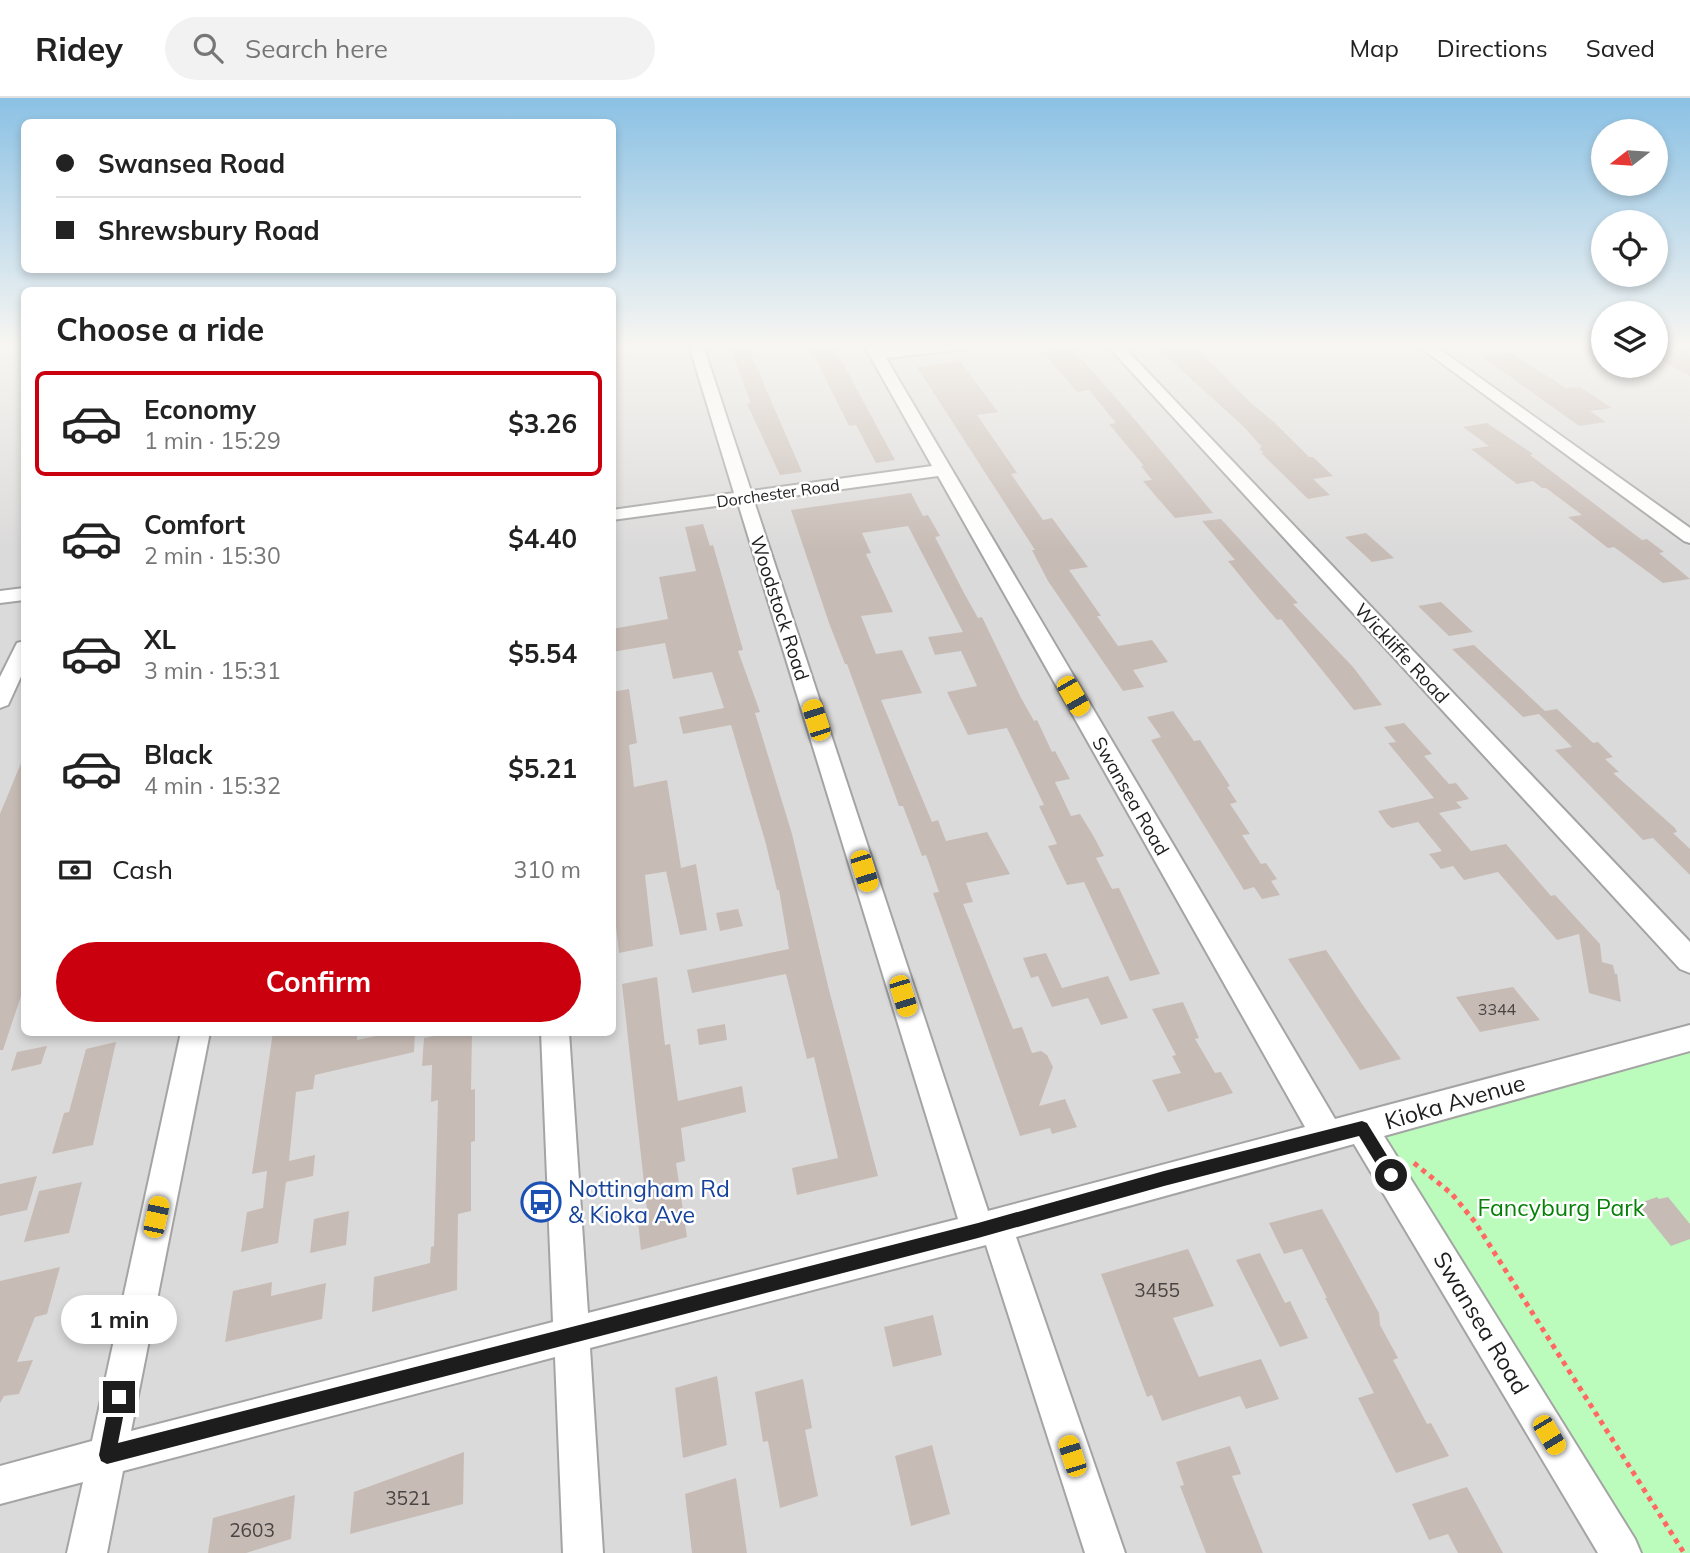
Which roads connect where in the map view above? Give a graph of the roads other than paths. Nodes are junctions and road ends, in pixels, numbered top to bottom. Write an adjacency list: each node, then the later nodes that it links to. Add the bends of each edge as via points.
1 (717, 413): 6 (street, Woodstock Road)
2 (911, 413): 5 (street, Swansea Road)
3 (1177, 413): 13 (street, Wickliffe Road)
4 (1518, 413): 8 (street)
5 (944, 470): 6 (street, Dorchester Road); 18 (street, Swansea Road)
6 (744, 497): 7 (street, Dorchester Road); 19 (street, Woodstock Road)
7 (616, 514)
8 (1690, 537)
9 (21, 594): 10 (street)
10 (0, 597)
11 (21, 654): 12 (street)
12 (0, 700)
13 (1690, 961)
14 (195, 1036): 21 (street)
15 (555, 1036): 20 (street)
16 (1690, 1038): 17 (street, Kioka Avenue)
17 (1362, 1128): 18 (street, Kioka Avenue); 26 (street, Swansea Road)
18 (1328, 1137): 19 (street, Kioka Avenue)
19 (987, 1228): 20 (street, Kioka Avenue); 25 (street, Woodstock Road)
20 (571, 1335): 21 (street, Kioka Avenue); 24 (street)
21 (107, 1455): 22 (street, Kioka Avenue); 23 (street)
22 (0, 1485)
23 (87, 1553)
24 (583, 1553)
25 (1105, 1553)
26 (1621, 1553)

